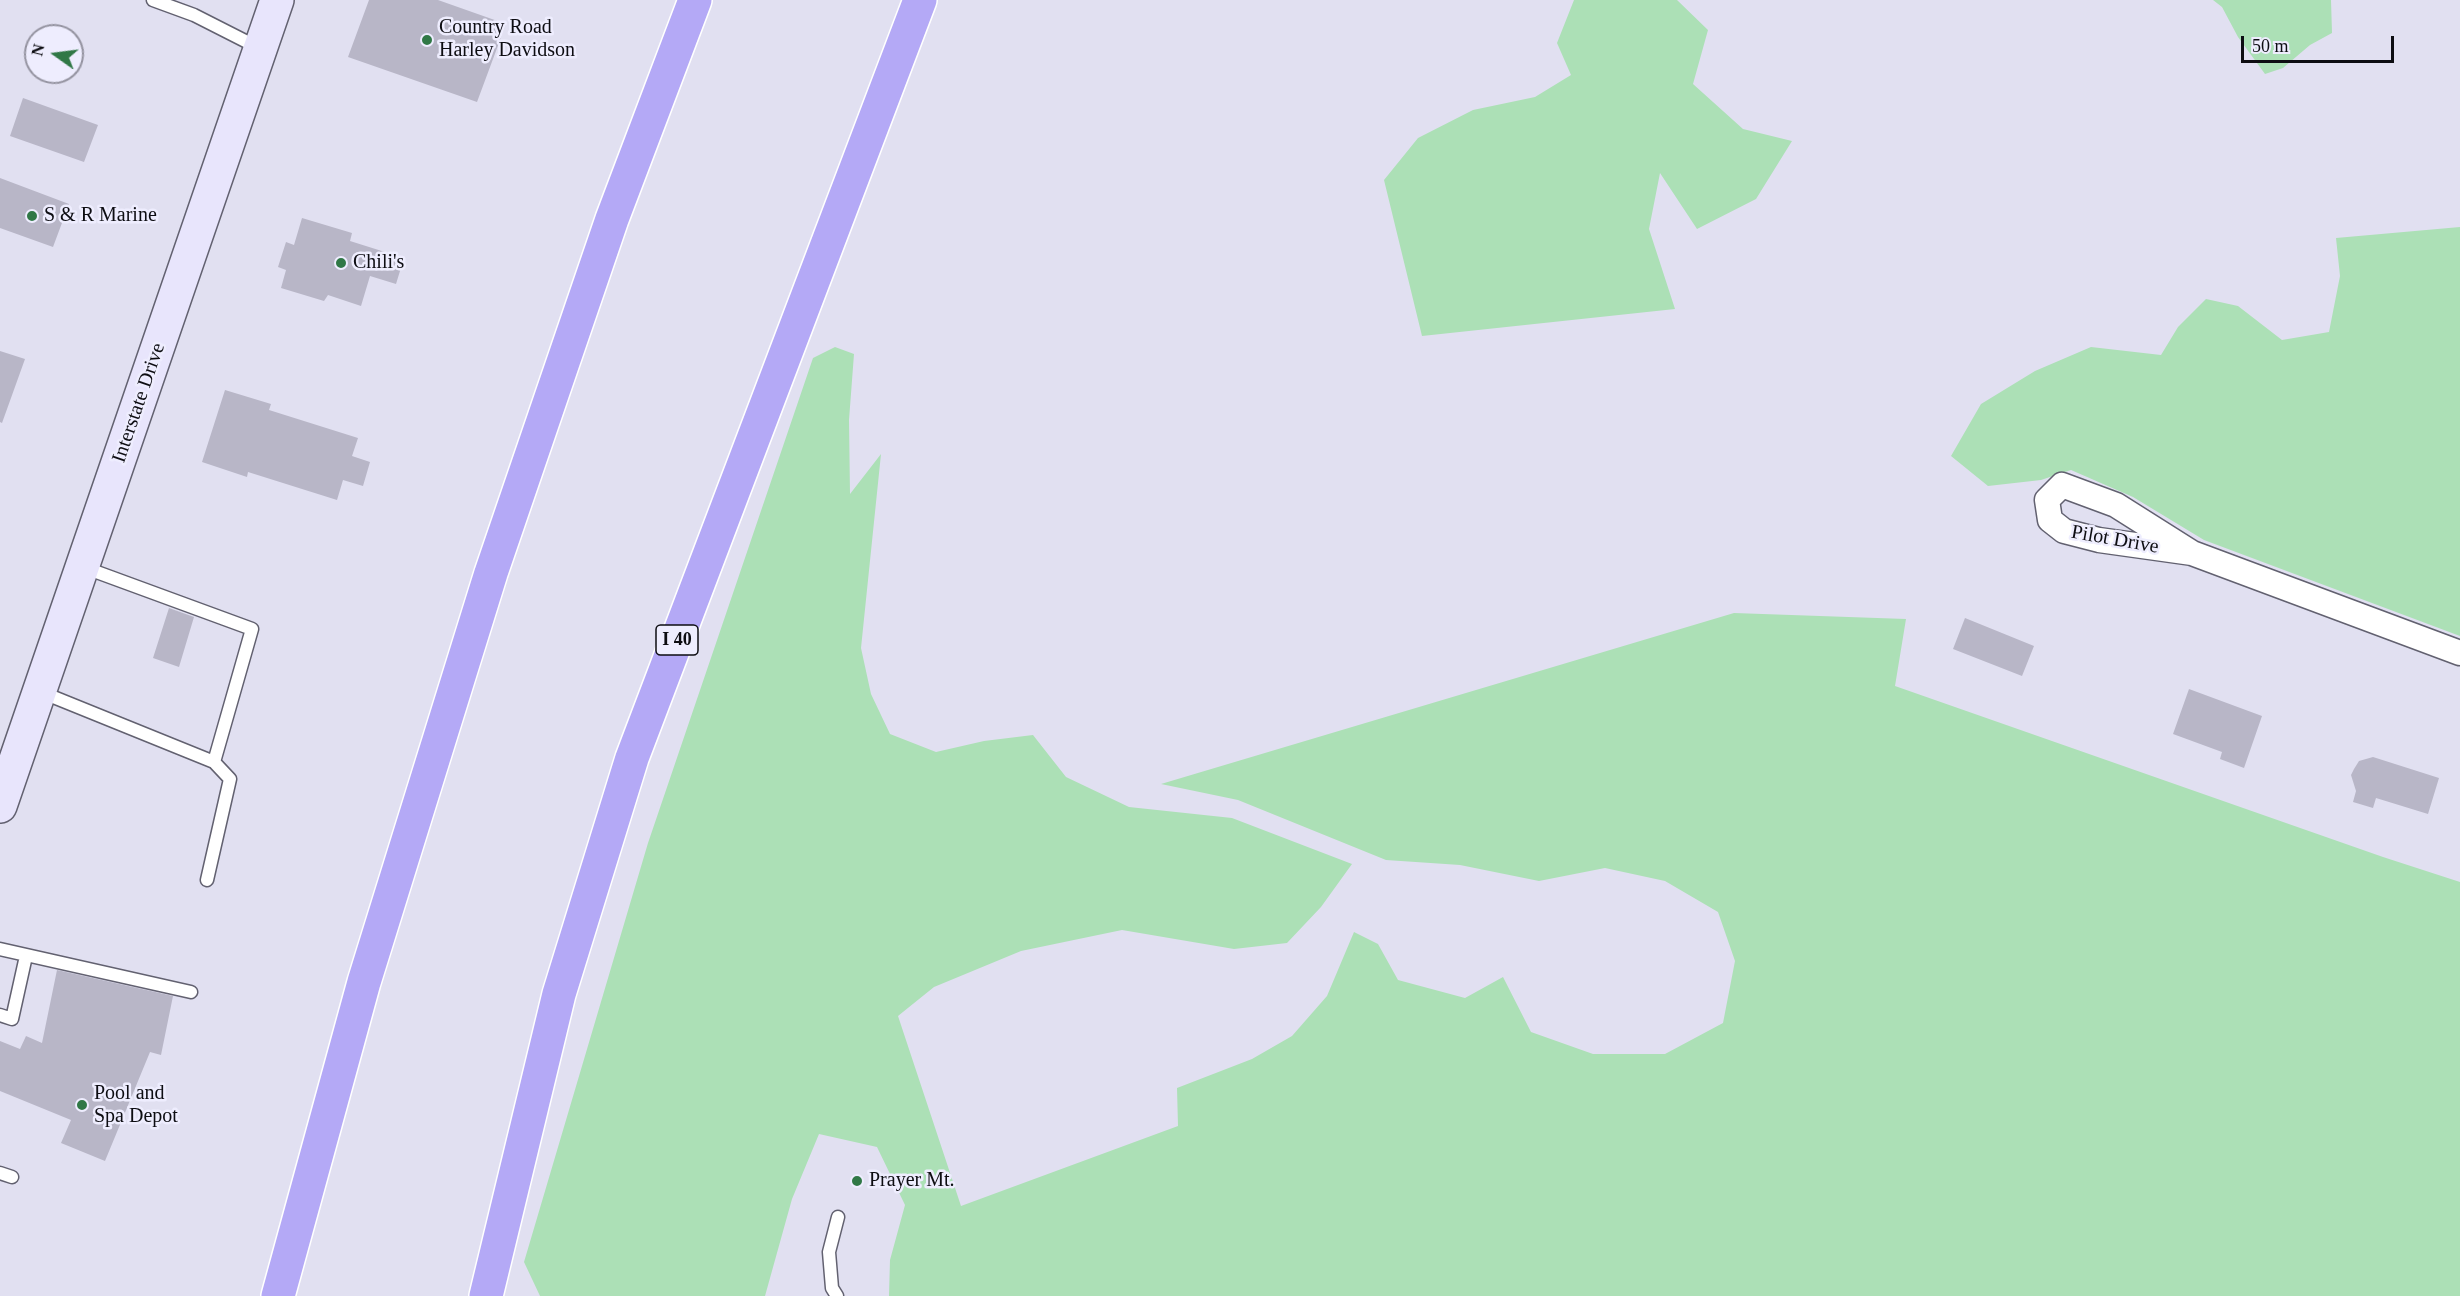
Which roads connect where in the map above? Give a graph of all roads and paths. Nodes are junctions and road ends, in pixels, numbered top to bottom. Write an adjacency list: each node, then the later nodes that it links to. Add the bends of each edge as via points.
1 (153, 0): 5 (lane, via 194,15)
2 (276, 0): 5 (main road, Interstate Drive)
3 (696, 0): 18 (highway, via 612,219 491,573 364,982)
4 (920, 0): 19 (highway, I 40, via 632,758 559,994)
5 (260, 49): 7 (main road, Interstate Drive)
6 (2192, 553): 6 (street, Pilot Drive, via 2116,505 2061,485 2048,500 2050,519 2064,531); 8 (street, Pilot Drive)
7 (83, 567): 9 (main road, Interstate Drive); 10 (lane, via 252,629)
8 (2460, 653)
9 (40, 692): 10 (lane); 11 (main road, Interstate Drive)
10 (214, 762): 12 (lane, via 230,779)
11 (0, 806)
12 (207, 880)
13 (0, 950): 14 (lane)
14 (26, 956): 15 (lane); 16 (lane, via 12,1018)
15 (191, 992)
16 (0, 1015)
17 (838, 1217): 20 (lane, via 829,1252 832,1288)
18 (278, 1296)
19 (486, 1296)
20 (837, 1296)

